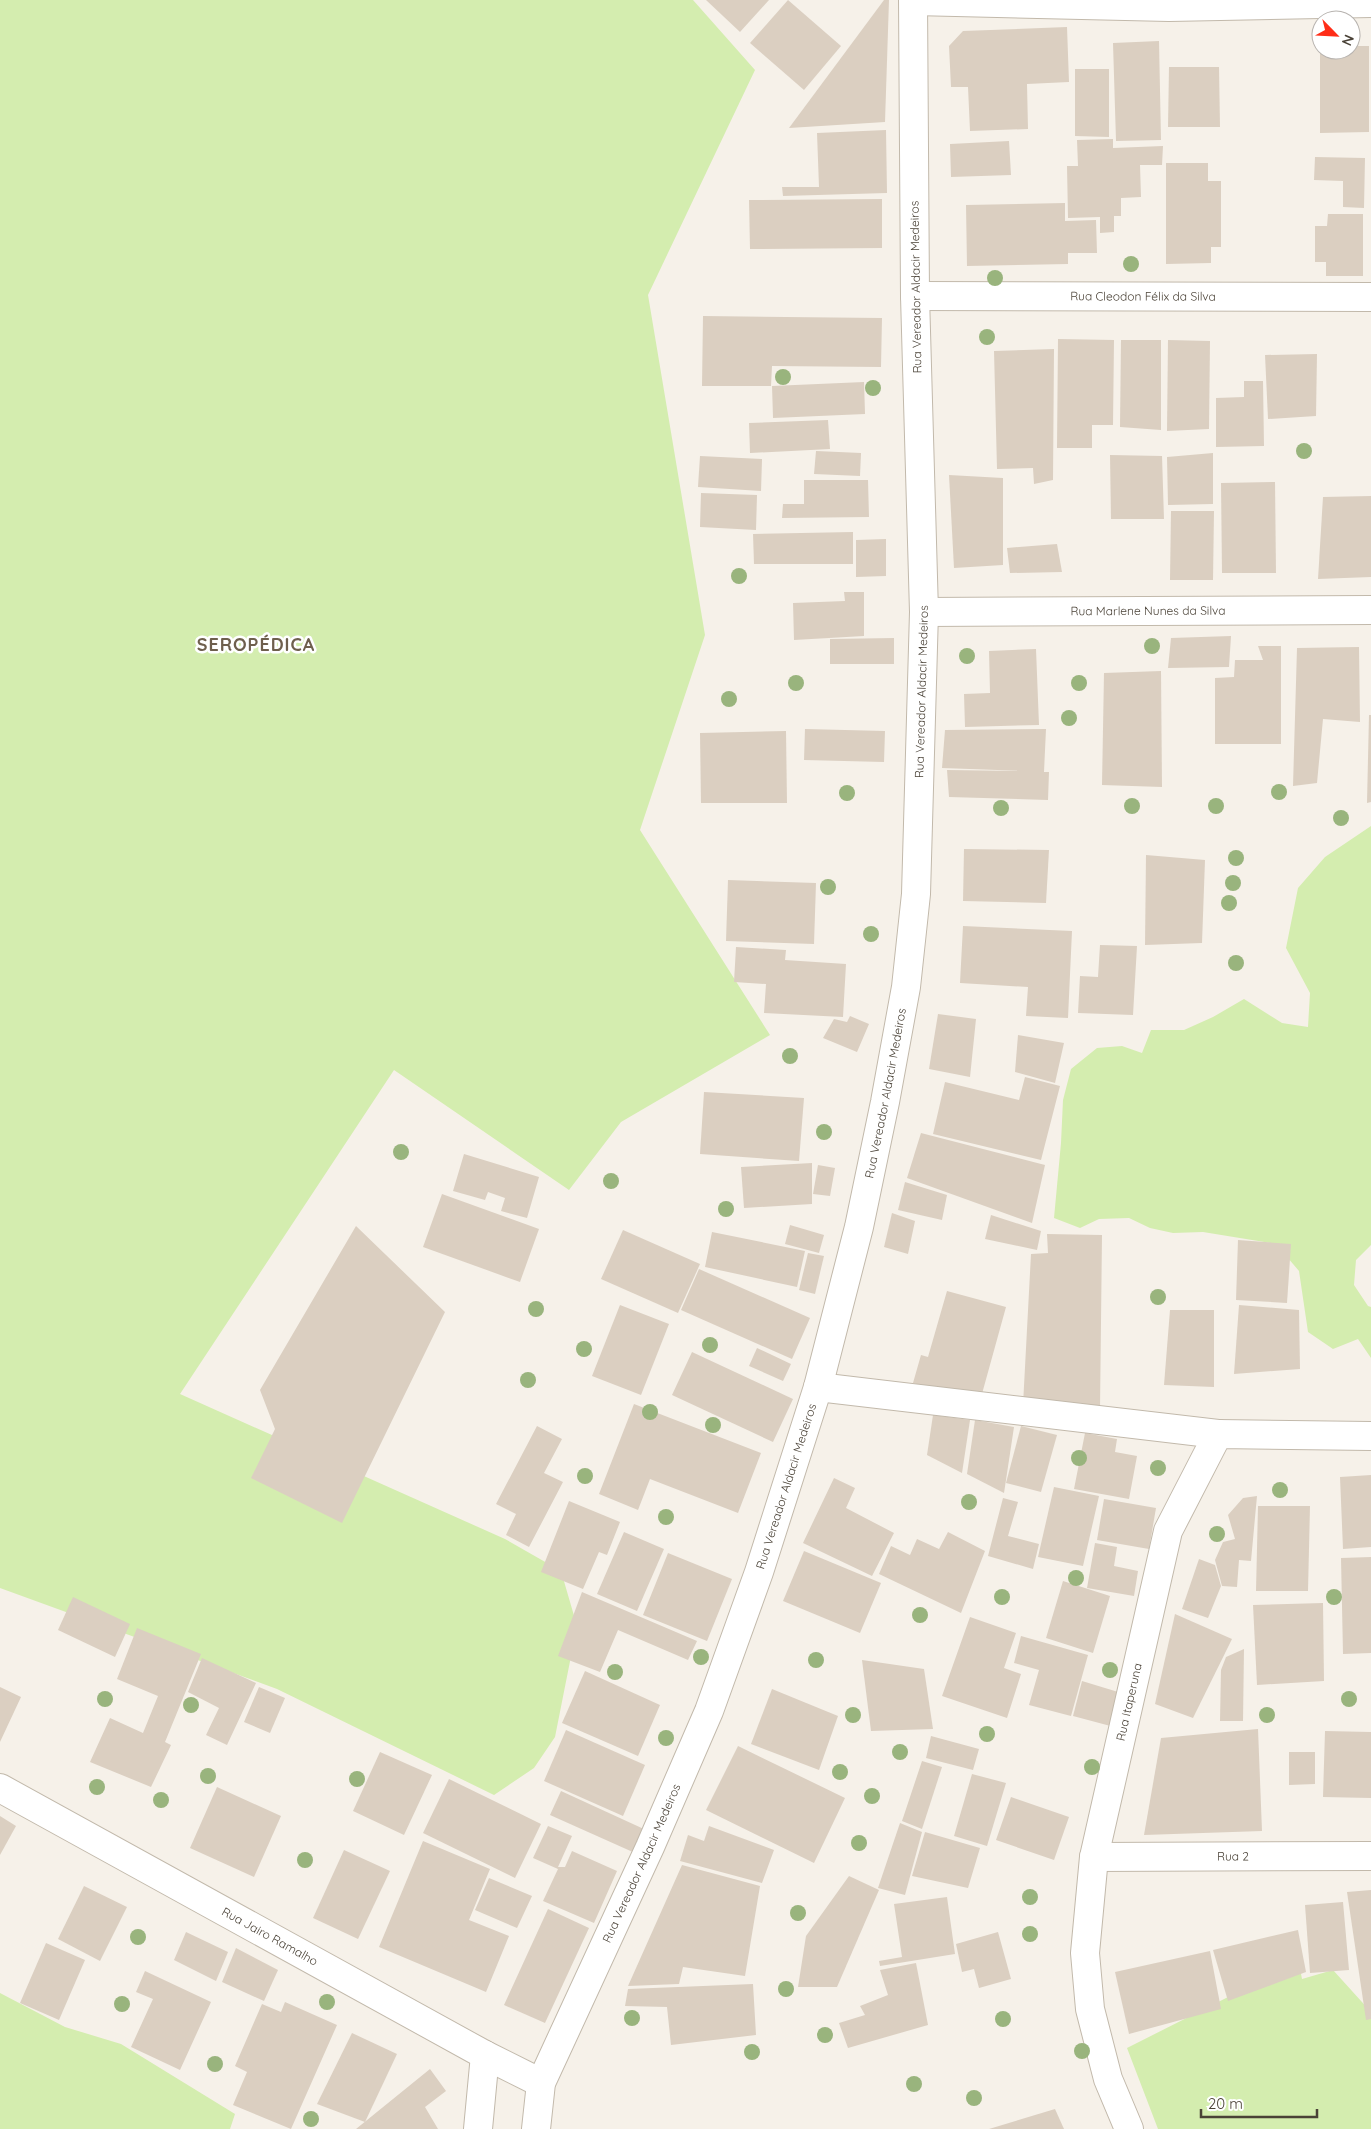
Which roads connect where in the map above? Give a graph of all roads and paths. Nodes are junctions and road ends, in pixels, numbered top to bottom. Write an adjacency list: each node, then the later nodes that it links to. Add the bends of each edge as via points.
1 (913, 1): 3 (street); 4 (street, Rua Vereador Aldacir Medeiros)
2 (1371, 3): 3 (street)
3 (1172, 4)
4 (915, 296): 5 (street, Rua Cleodon Félix da Silva); 7 (street, Rua Vereador Aldacir Medeiros)
5 (1371, 296)
6 (1371, 610): 7 (street, Rua Marlene Nunes da Silva)
7 (924, 612): 8 (street, Rua Vereador Aldacir Medeiros, via 916,894 906,988 859,1227)
8 (818, 1387): 9 (street); 15 (street, Rua Vereador Aldacir Medeiros, via 759,1572 709,1711)
9 (1218, 1434): 10 (street); 13 (street, Rua Itaperuna, via 1168,1532)
10 (1371, 1436)
11 (0, 1788): 14 (street, Rua Jairo Ramalho)
12 (1371, 1856): 13 (street, Rua 2)
13 (1094, 1857): 18 (street, Rua Itaperuna, via 1085,1953 1090,2009 1108,2078)
14 (485, 2055): 15 (street, Rua Jairo Ramalho); 16 (street)
15 (541, 2083): 17 (street, Rua Vereador Aldacir Medeiros)
16 (478, 2129)
17 (536, 2129)
18 (1129, 2129)

